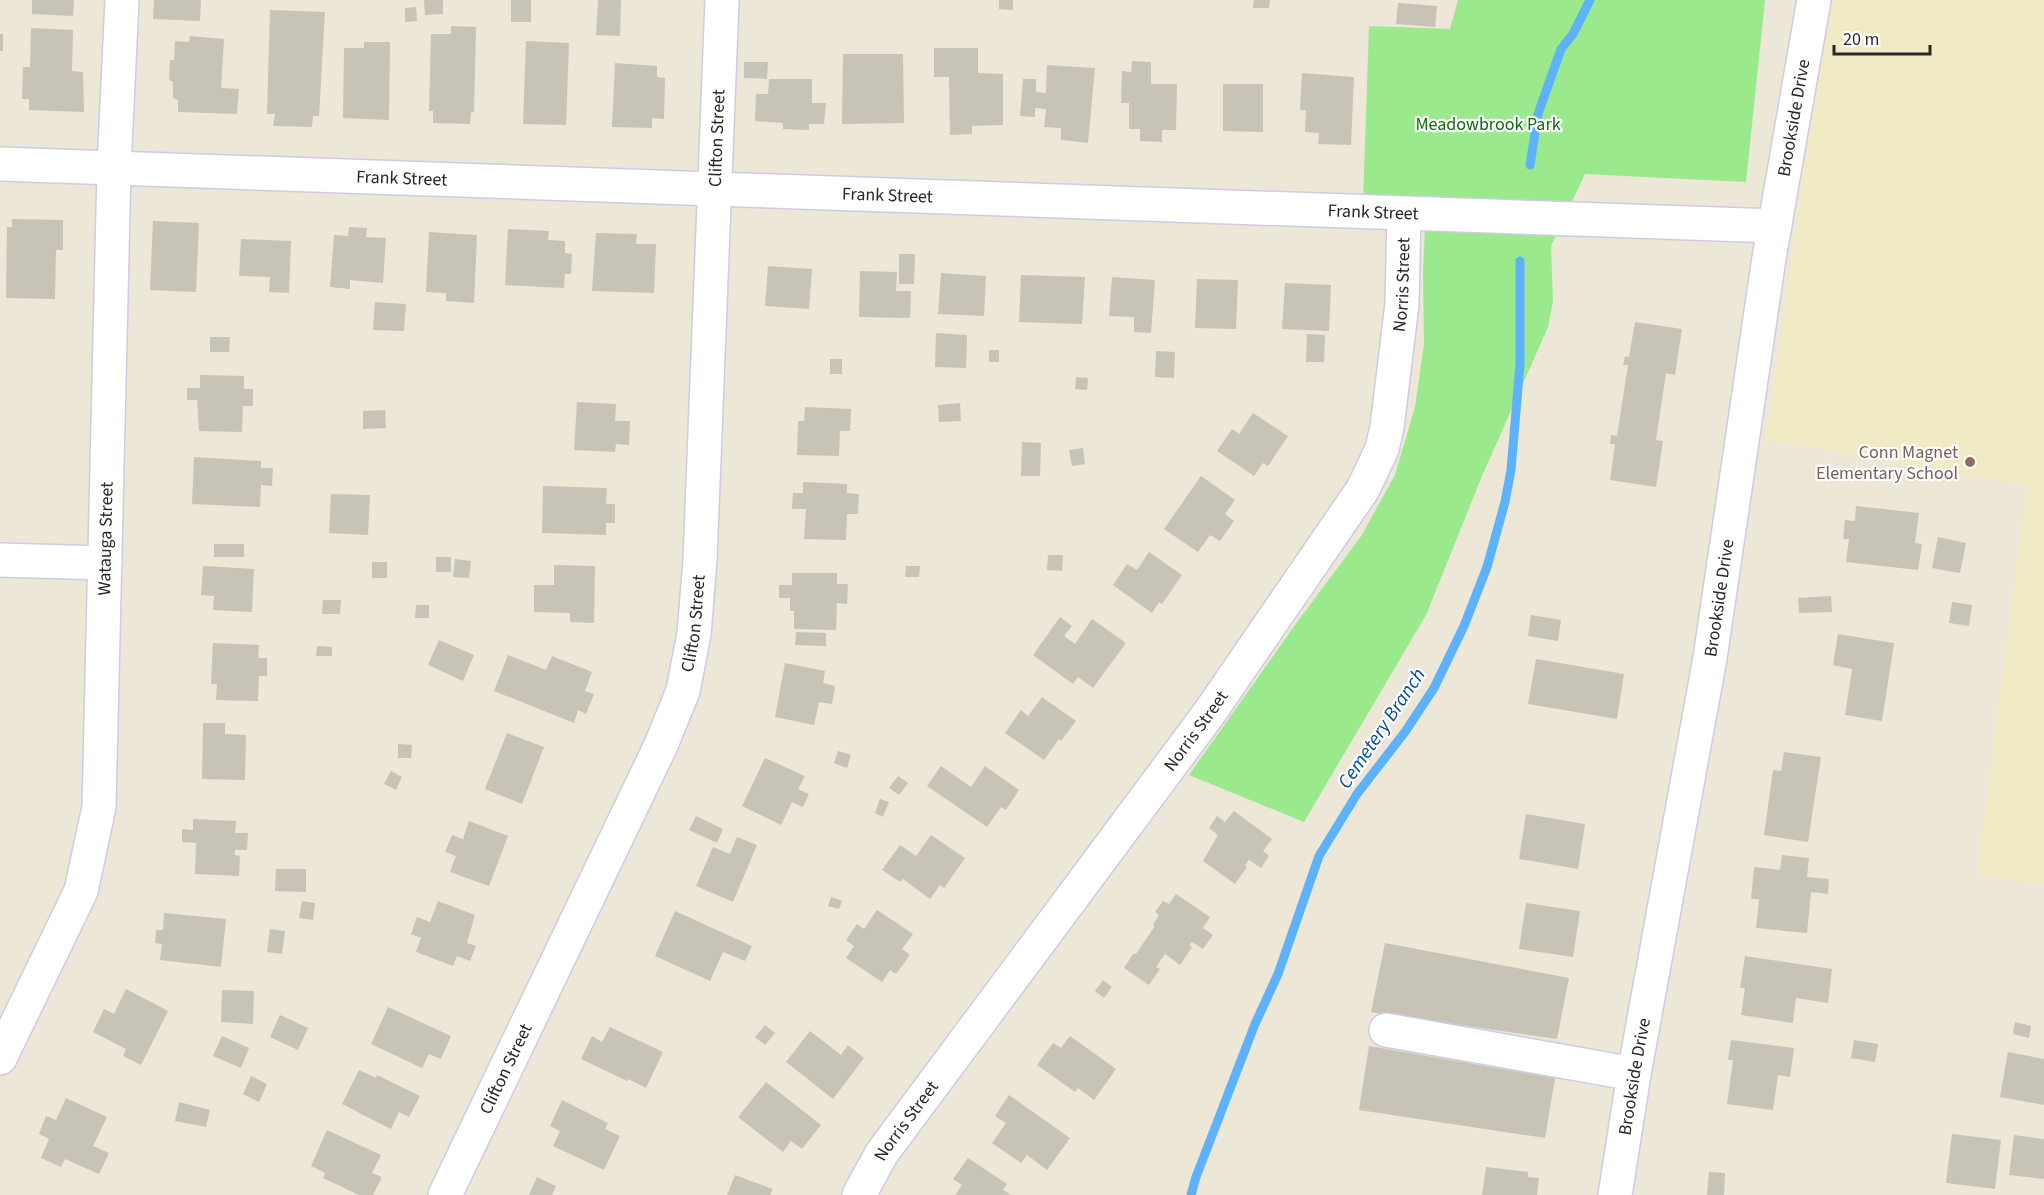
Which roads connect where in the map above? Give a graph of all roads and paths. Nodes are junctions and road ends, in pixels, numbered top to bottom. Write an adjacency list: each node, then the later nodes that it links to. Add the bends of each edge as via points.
1 (122, 0): 5 (street, Watauga Street)
2 (722, 0): 6 (street, Clifton Street)
3 (1814, 0): 8 (street, Brookside Drive)
4 (0, 164): 5 (street, Frank Street)
5 (114, 168): 6 (street, Frank Street); 10 (street, Watauga Street)
6 (713, 190): 7 (street, Frank Street); 14 (street, Clifton Street, via 700,560 694,634 683,691 661,745)
7 (1404, 214): 8 (street, Frank Street); 15 (street, Norris Street, via 1402,304 1387,427 1382,449 1363,489 1210,712 882,1153)
8 (1775, 226): 13 (street, Brookside Drive, via 1710,658)
9 (0, 560): 10 (street)
10 (105, 564): 12 (street, Watauga Street, via 99,807 95,828 81,891)
11 (1386, 1030): 13 (street)
12 (0, 1058)
13 (1634, 1074): 16 (street, Brookside Drive)
14 (445, 1195)
15 (859, 1195)
16 (1615, 1195)

